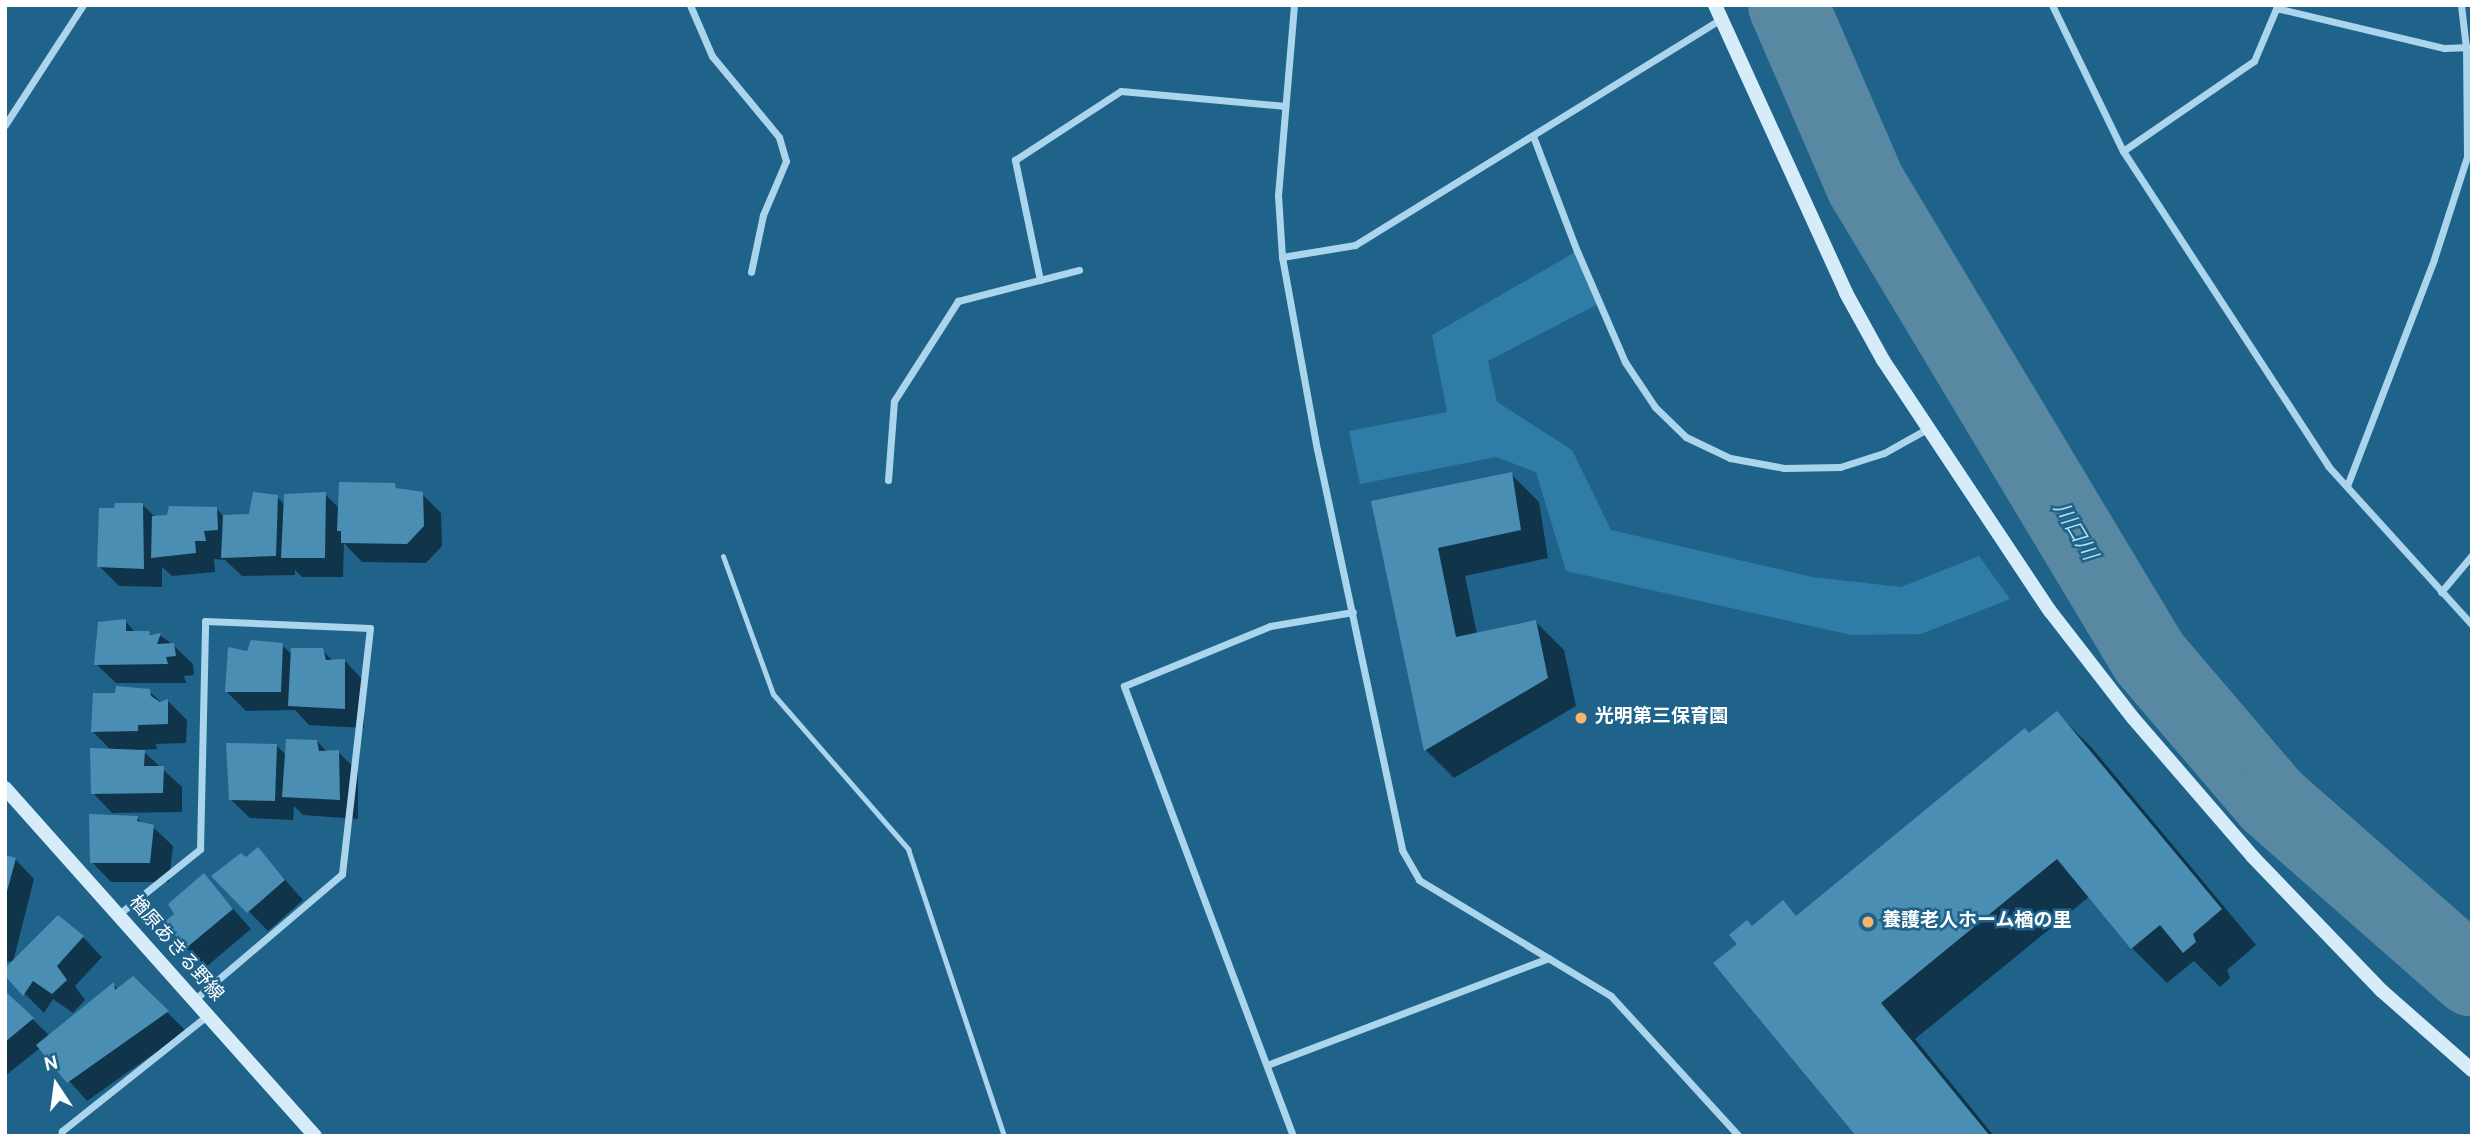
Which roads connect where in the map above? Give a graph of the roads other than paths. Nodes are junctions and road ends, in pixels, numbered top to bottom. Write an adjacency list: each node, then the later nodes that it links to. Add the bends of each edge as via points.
1 (83, 5): 11 (street)
2 (690, 5): 16 (street, via 712,55 779,137 786,161 763,215)
3 (1294, 5): 10 (street)
4 (1715, 5): 8 (street)
5 (2052, 5): 13 (street)
6 (2461, 5): 9 (street)
7 (2276, 7): 9 (street, via 2444,48); 13 (street, via 2254,61)
8 (1721, 19): 12 (street); 18 (street, via 1846,293)
9 (2469, 48): 20 (street, via 2467,157 2434,259)
10 (1285, 106): 14 (street, via 1278,195); 17 (street, via 1121,91 1015,160)
11 (5, 125)
12 (1533, 136): 14 (street, via 1355,245); 18 (street, via 1625,362 1655,407 1686,436 1730,458 1784,468 1840,467 1884,453)
13 (2123, 151): 20 (street, via 2328,466)
14 (1282, 257): 24 (street)
15 (1079, 270): 17 (street)
16 (751, 272)
17 (1040, 280): 19 (street, via 958,301 894,401)
18 (1927, 429): 32 (street, via 2050,611 2191,789 2382,991)
19 (888, 480)
20 (2347, 486): 23 (street)
21 (2472, 555): 23 (street)
22 (723, 556): 35 (lane, via 773,694 908,849)
23 (2441, 592): 25 (street)
24 (1353, 612): 28 (street, via 1402,849 1419,880); 31 (street, via 1270,626 1124,686)
25 (2472, 625)
26 (5, 788): 27 (street, 楢原あきる野線)
27 (119, 914): 29 (street, 楢原あきる野線); 29 (street, via 200,849 205,621 370,628 342,874)
28 (1548, 958): 31 (street); 37 (street, via 1611,996)
29 (194, 1000): 30 (street, 楢原あきる野線)
30 (208, 1015): 33 (street); 34 (street, 楢原あきる野線)
31 (1267, 1065): 36 (street)
32 (2472, 1070)
33 (61, 1136)
34 (315, 1136)
35 (1004, 1136)
36 (1293, 1136)
37 (1739, 1136)

